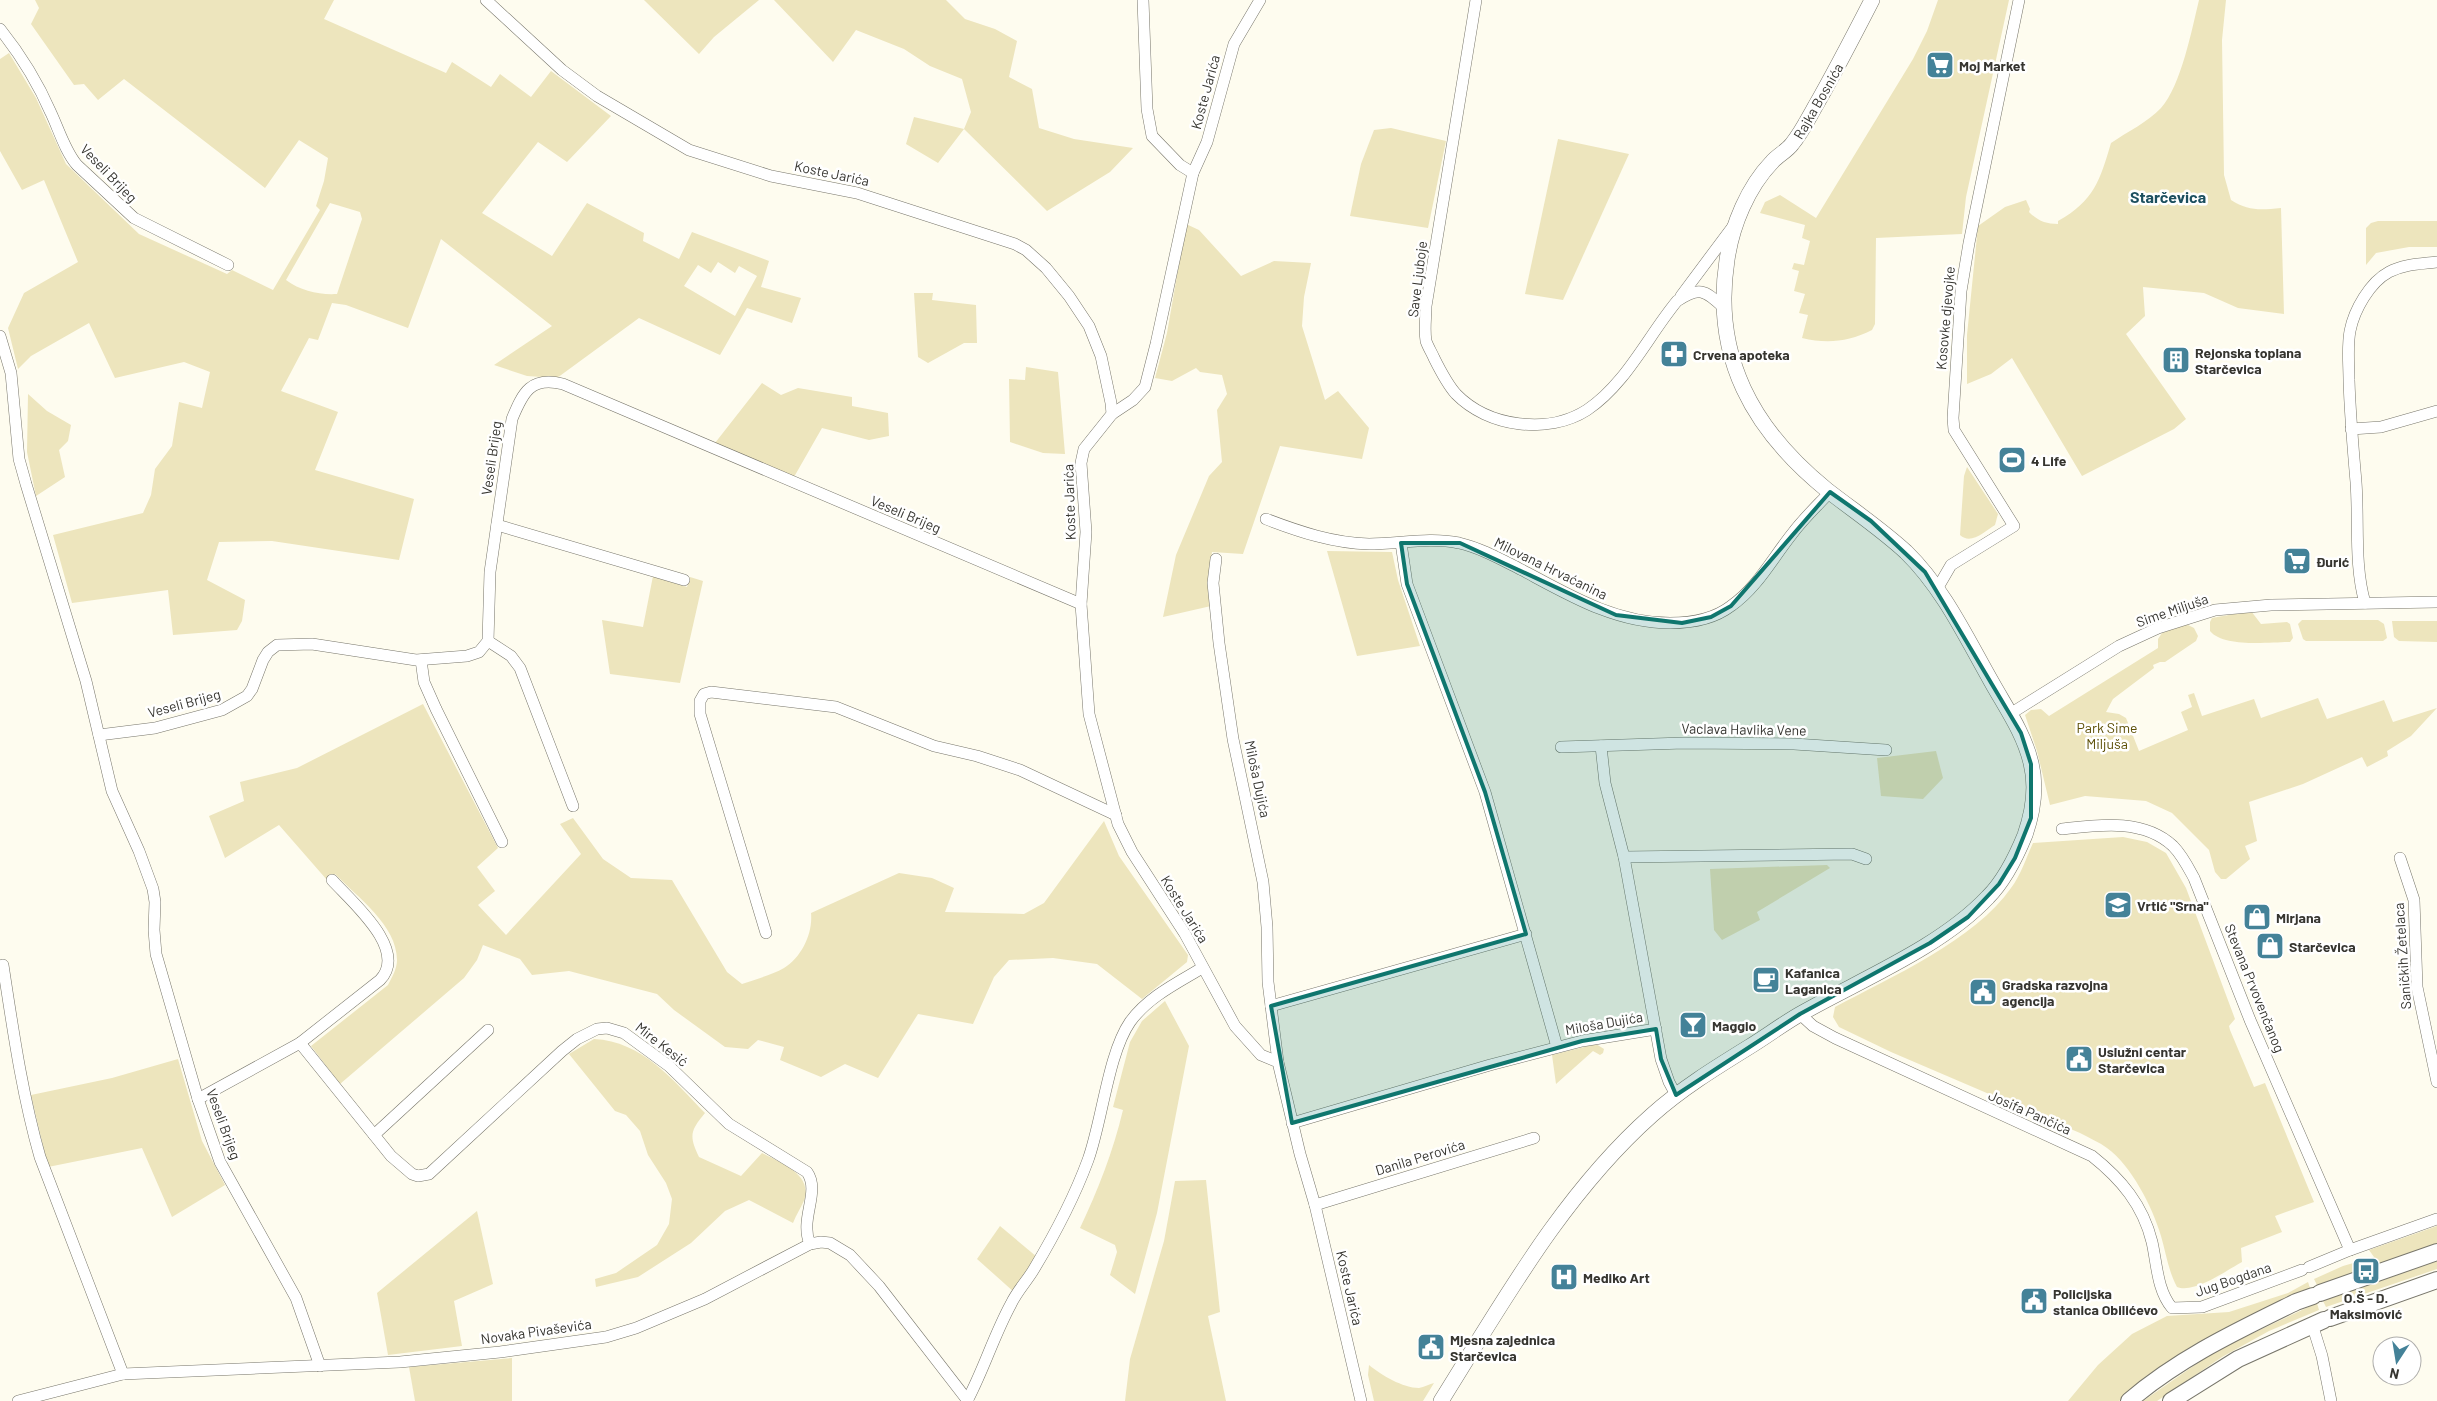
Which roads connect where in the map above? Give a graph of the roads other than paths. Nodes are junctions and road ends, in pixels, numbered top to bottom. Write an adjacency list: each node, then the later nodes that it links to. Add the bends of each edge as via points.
1 (486, 0): 16 (street, Koste Jarića, via 562,70 597,96 689,150 771,176 857,193 1000,238 1026,250 1046,268 1089,326 1101,356)
2 (1143, 0): 8 (street, via 1147,109 1152,136 1180,165)
3 (1260, 0): 8 (street, Koste Jarića, via 1234,44 1207,142)
4 (1476, 0): 12 (street, Save Ljuboje, via 1426,306 1426,341 1440,371 1456,394 1476,409 1500,420 1534,424 1564,419 1586,410 1609,391)
5 (1872, 0): 9 (street, Rajka Bosnića, via 1840,63 1791,146 1760,176)
6 (2019, 0): 24 (street, Kosovke djevojke, via 1968,243 1961,292 1953,418 1954,430 2014,526 1951,565)
7 (0, 29): 11 (street, Veseli Brijeg, via 30,72 77,165 134,218)
8 (1193, 173): 16 (street, Koste Jarića, via 1148,377 1137,396)
9 (1735, 223): 12 (street, Save Ljuboje); 13 (street, Rajka Bosnića, via 1726,260)
10 (2437, 262): 17 (street, via 2405,266 2388,273 2371,288 2355,314 2348,350)
11 (228, 265)
12 (1677, 301): 13 (street, via 1692,292 1702,292)
13 (1722, 307): 18 (street, Rajka Bosnića, via 1731,357 1754,410 1788,455)
14 (0, 336): 31 (street, Veseli Brijeg, via 11,373 19,459 86,681)
15 (2437, 411): 17 (street, via 2381,427)
16 (1112, 414): 27 (street, Koste Jarića, via 1084,449 1080,462 1086,532)
17 (2351, 429): 26 (street, via 2360,586)
18 (1830, 492): 21 (street, Milovana Hrvaćanina, via 1797,527 1749,590 1731,606 1710,617 1682,623 1651,622 1616,615 1460,543); 24 (street, Rajka Bosnića, via 1871,521 1907,553)
19 (1266, 519): 21 (street, Milovana Hrvaćanina, via 1340,542)
20 (497, 525): 23 (street); 27 (street, Veseli Brijeg, via 512,419 518,403 533,385 551,381); 28 (street, Veseli Brijeg, via 490,572)
21 (1401, 543): 44 (street, Miloša Dujića, via 1407,584 1485,792)
22 (1216, 559): 47 (street, Miloša Dujića, via 1212,583 1219,644 1234,739 1263,882)
23 (684, 580)
24 (1938, 589): 30 (street, Rajka Bosnića)
25 (2437, 602): 26 (street, Sime Miljuša)
26 (2365, 603): 30 (street, Sime Miljuša, via 2271,605 2196,615 2119,646)
27 (1081, 604): 36 (street, Koste Jarića, via 1089,714)
28 (488, 641): 29 (street, Veseli Brijeg, via 479,652 467,656); 35 (street, via 511,656 520,668)
29 (421, 660): 31 (street, Veseli Brijeg, via 312,644 277,645 262,660 247,696 222,710 156,728); 38 (street, via 424,682 436,709)
30 (2010, 714): 48 (street, Rajka Bosnića, via 2032,764 2033,803 2018,851 1999,884 1968,917 1930,943)
31 (99, 735): 56 (street, Veseli Brijeg, via 112,792 152,889 156,954)
32 (1601, 746): 33 (street, Vaclava Havlika Vene); 34 (street, Vaclava Havlika Vene, via 1794,744); 39 (street, via 1605,783)
33 (1560, 747)
34 (1886, 750)
35 (573, 806)
36 (1116, 815): 43 (street, via 1020,770 934,746 836,707 711,692 704,694 700,700 700,714); 46 (street, Koste Jarića, via 1132,852 1185,934)
37 (2062, 829): 63 (street, Stevana Prvovenčanog, via 2117,824 2134,827 2165,840 2183,860 2194,878 2250,1020)
38 (502, 842)
39 (1624, 857): 41 (street, via 1852,854); 49 (street)
40 (2400, 858): 54 (street, Saničkih Žetelaca, via 2414,900 2417,987)
41 (1866, 859)
42 (332, 880): 51 (street, via 381,937 390,961 380,980)
43 (766, 932)
44 (1526, 934): 47 (street); 52 (street, Miloša Dujića)
45 (3, 964): 69 (street, via 20,1079 40,1157)
46 (1202, 968): 53 (street, Koste Jarića, via 1235,1026 1261,1055); 71 (street, via 1164,990 1141,1010 1125,1030 1114,1060 1094,1143 1076,1190 1002,1321)
47 (1271, 1006): 53 (street, Miloša Dujića)
48 (1800, 1014): 55 (street, Rajka Bosnića); 66 (street, Josifa Pančića, via 1835,1038 2092,1156 2112,1172 2142,1214 2162,1288)
49 (1656, 1029): 52 (street, Miloša Dujića); 55 (street, via 1661,1058)
50 (488, 1030): 58 (street)
51 (300, 1043): 56 (street); 58 (street, Mire Kesić)
52 (1557, 1047): 57 (street, Miloša Dujića)
53 (1278, 1062): 57 (street, Koste Jarića)
54 (2437, 1082)
55 (1676, 1095): 73 (street, Rajka Bosnića, via 1638,1128 1574,1198)
56 (198, 1099): 68 (street, Veseli Brijeg, via 220,1162 296,1298)
57 (1292, 1122): 60 (street, Koste Jarića)
58 (374, 1135): 62 (street, Mire Kesić, via 407,1170 418,1176 429,1174 562,1051 577,1039 597,1029 607,1028 624,1033 669,1066 730,1124 807,1172 813,1183 805,1225)
59 (1534, 1138): 60 (street, Danila Perovića)
60 (1315, 1205): 72 (street, Koste Jarića)
61 (2437, 1219): 63 (street, Jug Bogdana)
62 (810, 1244): 68 (street, Novaka Pivaševića, via 705,1299 606,1337 400,1362); 71 (street, via 830,1243 850,1255 880,1286)
63 (2350, 1250): 66 (street, Jug Bogdana, via 2202,1307)
64 (2437, 1252): 74 (main road, via 2296,1302 2193,1355)
65 (2437, 1280): 67 (main road)
66 (2172, 1308)
67 (2322, 1321): 75 (main road, via 2238,1359); 76 (street, via 2322,1356)
68 (320, 1366): 69 (street, Novaka Pivaševića)
69 (123, 1374): 70 (street, Novaka Pivaševića)
70 (18, 1401)
71 (968, 1401)
72 (1361, 1401)
73 (1441, 1401)
74 (2130, 1401)
75 (2171, 1401)
76 (2331, 1401)

